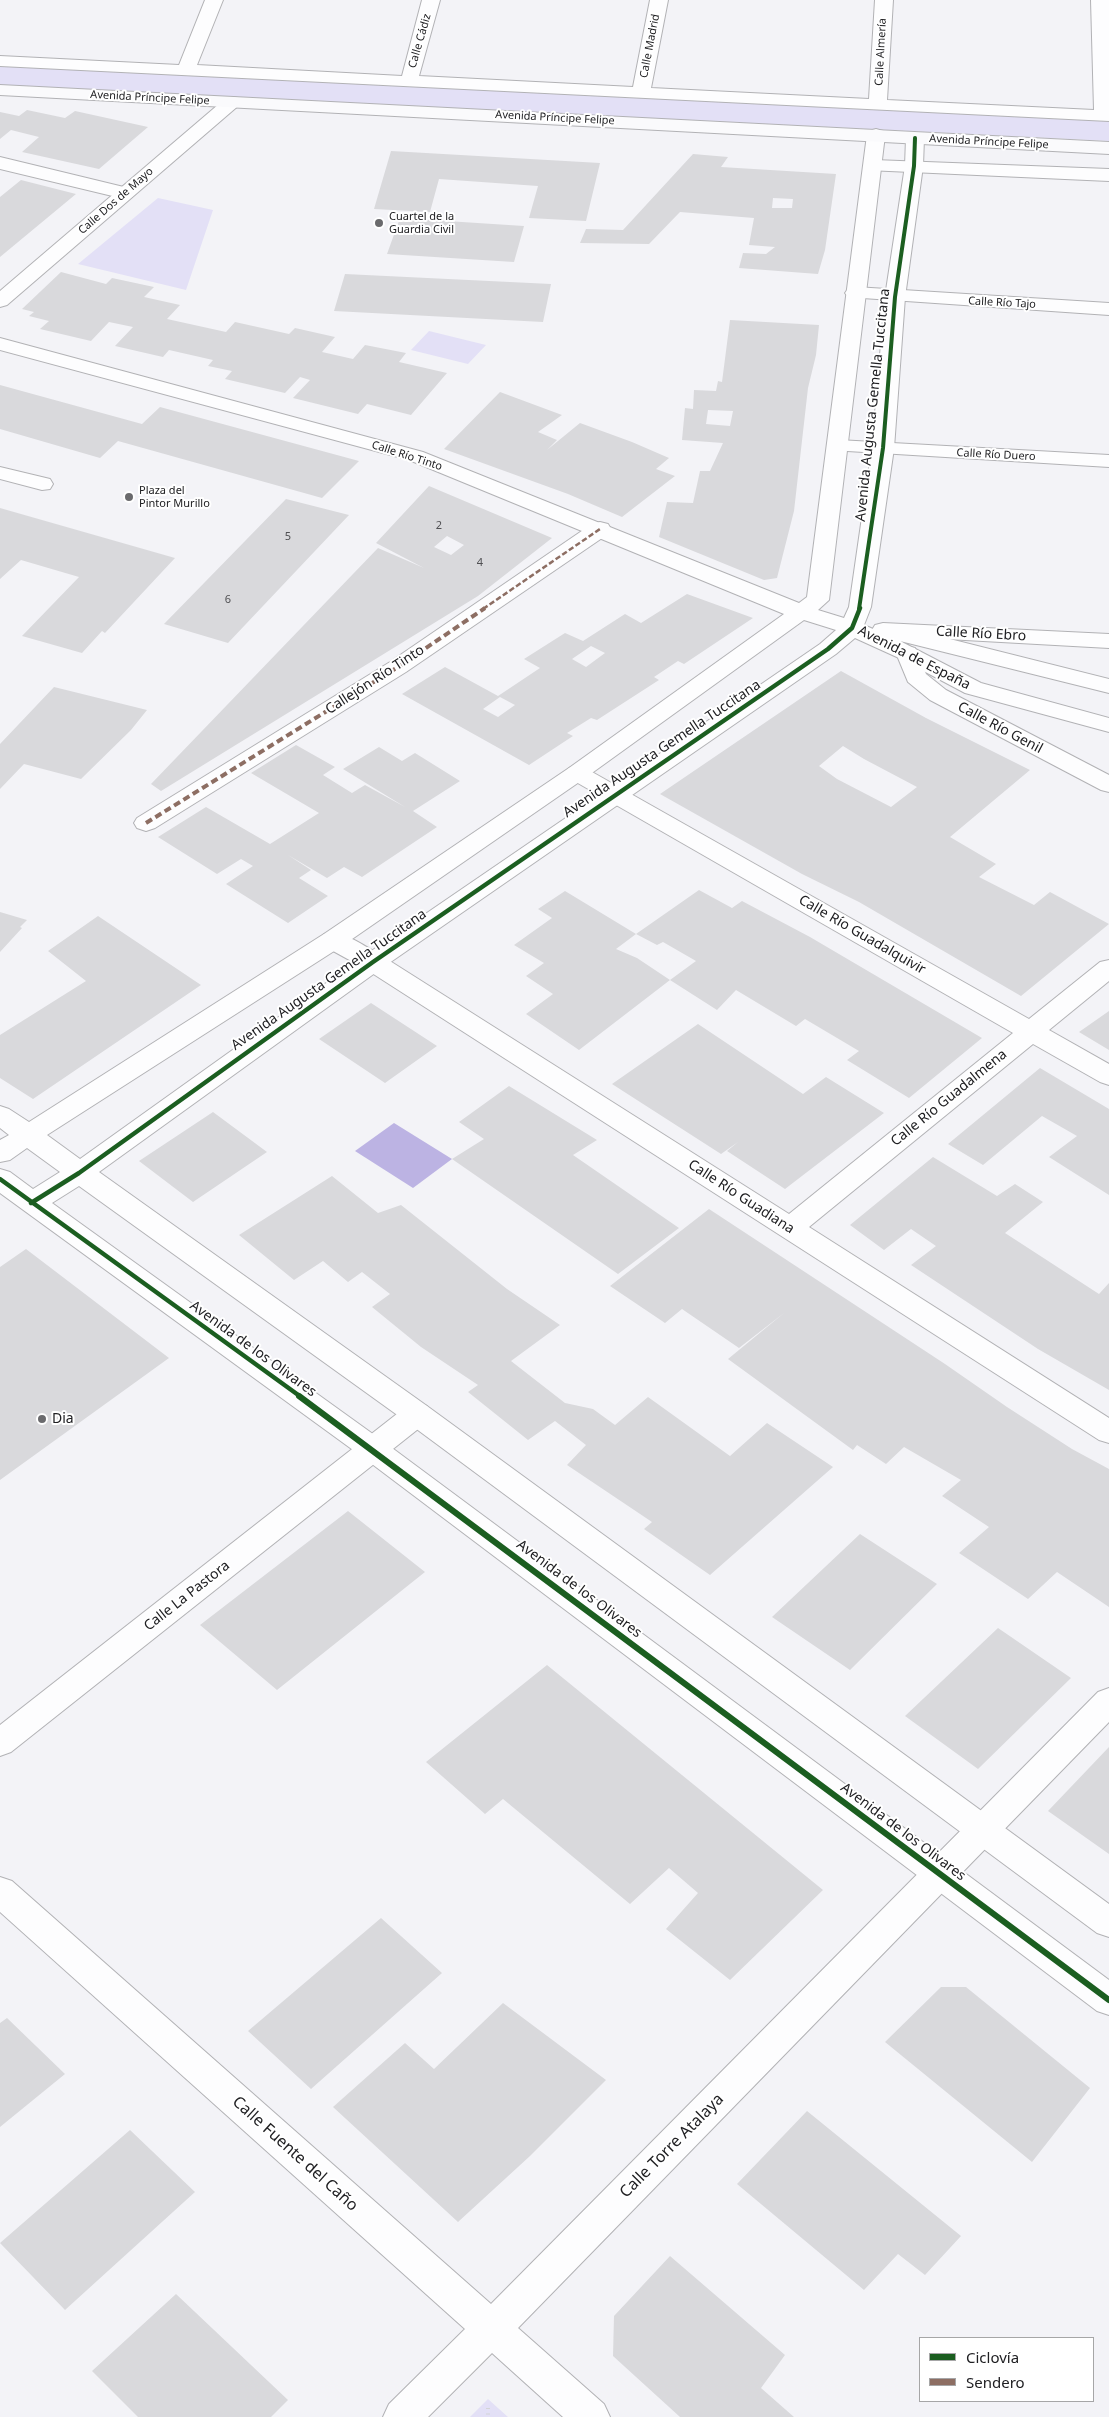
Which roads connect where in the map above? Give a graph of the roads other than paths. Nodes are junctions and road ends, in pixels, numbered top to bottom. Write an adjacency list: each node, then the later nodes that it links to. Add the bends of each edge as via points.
1 (214, 0): 7 (street)
2 (431, 0): 8 (street, Calle Cádiz)
3 (659, 0): 10 (street, Calle Madrid)
4 (884, 0): 12 (street, Calle Almería)
5 (1100, 0): 13 (street)
6 (0, 61): 7 (street)
7 (186, 70): 8 (street)
8 (409, 81): 10 (street)
9 (0, 90): 11 (main road, Avenida Príncipe Felipe)
10 (641, 93): 12 (street)
11 (232, 102): 14 (main road, Avenida Príncipe Felipe); 21 (street, Calle Dos de Mayo)
12 (878, 104): 13 (street)
13 (1106, 115)
14 (876, 134): 15 (main road, Avenida Príncipe Felipe); 18 (street, Avenida Augusta Gemella Tuccitana)
15 (915, 138): 16 (main road, Avenida Príncipe Felipe); 19 (street, Avenida Augusta Gemella Tuccitana)
16 (1109, 148)
17 (0, 164): 21 (street)
18 (874, 166): 19 (street); 22 (street, Avenida Augusta Gemella Tuccitana)
19 (914, 166): 20 (street); 23 (street, Avenida Augusta Gemella Tuccitana)
20 (1109, 175)
21 (125, 193): 24 (street, Calle Dos de Mayo)
22 (856, 294): 23 (street, Avenida Augusta Gemella Tuccitana); 27 (street, Avenida Augusta Gemella Tuccitana)
23 (895, 296): 25 (street, Calle Río Tajo); 28 (street, Avenida Augusta Gemella Tuccitana)
24 (0, 301)
25 (1109, 309)
26 (0, 344): 32 (street, Calle Río Tinto, via 416,456)
27 (838, 446): 28 (street, Avenida Augusta Gemella Tuccitana); 33 (street, Avenida Augusta Gemella Tuccitana, via 818,600)
28 (882, 448): 29 (street, Calle Río Duero); 34 (street, Avenida Augusta Gemella Tuccitana, via 860,607)
29 (1109, 461)
30 (0, 473): 31 (street)
31 (42, 484)
32 (600, 529): 33 (street, Calle Río Tinto); 42 (street, Callejón Río Tinto, via 398,667)
33 (800, 612): 34 (street); 39 (street, Avenida Augusta Gemella Tuccitana)
34 (852, 628): 35 (street, Calle Río Ebro); 36 (street, Avenida de España); 37 (street, Avenida de España, via 910,636); 41 (street, Avenida Augusta Gemella Tuccitana, via 828,649)
35 (1109, 640)
36 (907, 653): 38 (street, Avenida de España, via 973,688); 40 (street, Calle Río Genil, via 916,677 938,695)
37 (1109, 686)
38 (1109, 725)
39 (577, 773): 41 (street, Avenida Augusta Gemella Tuccitana); 43 (street, Avenida Augusta Gemella Tuccitana)
40 (1109, 785)
41 (615, 794): 44 (street, Avenida Augusta Gemella Tuccitana); 46 (street, Calle Río Guadalquivir)
42 (146, 823)
43 (333, 940): 44 (street, Avenida Augusta Gemella Tuccitana); 49 (street, Avenida Augusta Gemella Tuccitana)
44 (373, 962): 51 (street, Avenida Augusta Gemella Tuccitana); 54 (street, Calle Río Guadiana)
45 (1109, 968): 46 (street, Calle Río Guadalmena)
46 (1030, 1032): 47 (street, Calle Río Guadalquivir); 54 (street, Calle Río Guadalmena)
47 (1109, 1076)
48 (0, 1115): 49 (street)
49 (28, 1135): 50 (street); 51 (street)
50 (0, 1153)
51 (79, 1173): 53 (street); 55 (street)
52 (0, 1179): 53 (street, Avenida de los Olivares)
53 (31, 1202): 57 (street, Avenida de los Olivares)
54 (790, 1228): 56 (street, Calle Río Guadiana)
55 (417, 1414): 57 (street); 60 (street)
56 (1109, 1432)
57 (374, 1450): 59 (street, Calle La Pastora); 61 (street, Avenida de los Olivares)
58 (1109, 1701): 60 (street, Avenida de los Olivares)
59 (0, 1743)
60 (982, 1831): 61 (street, Avenida de los Olivares); 63 (street)
61 (941, 1874): 64 (street, Avenida de los Olivares); 65 (street, Calle Torre Atalaya)
62 (0, 1891): 65 (street, Calle Fuente del Caño)
63 (1109, 1923)
64 (1109, 2000)
65 (492, 2329): 66 (street, Calle Torre Atalaya); 67 (street, Calle Fuente del Caño)
66 (402, 2417)
67 (591, 2417)

